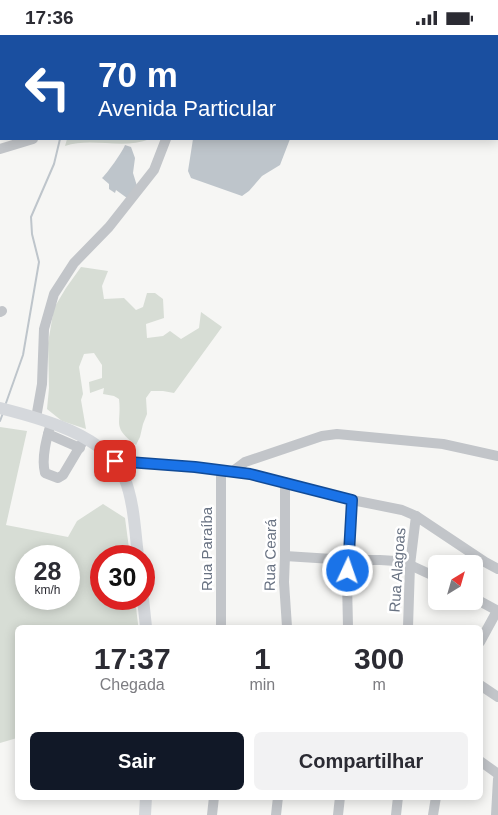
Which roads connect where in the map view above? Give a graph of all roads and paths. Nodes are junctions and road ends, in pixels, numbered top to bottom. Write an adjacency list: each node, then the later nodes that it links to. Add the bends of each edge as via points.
1 (31, 140): 3 (street)
2 (166, 140): 5 (street, via 154,171 109,227 74,263 54,294 44,329 42,384)
3 (0, 149)
4 (0, 408): 5 (main road)
5 (36, 418): 6 (main road)
6 (50, 428): 7 (main road); 7 (street, via 43,467 45,473 58,478 63,475)
7 (82, 443): 9 (main road)
8 (498, 456): 11 (street, via 443,443 337,434 245,462)
9 (115, 461): 10 (street); 15 (main road, via 129,494)
10 (221, 470): 11 (street); 25 (street, Rua Paraíba)
11 (233, 471): 12 (street)
12 (285, 482): 13 (street); 16 (street, Rua Ceará)
13 (352, 500): 14 (street); 17 (street)
14 (416, 516): 18 (street, Rua Alagoas); 19 (street)
15 (136, 545)
16 (285, 555): 17 (street); 26 (street, Rua Ceará)
17 (348, 560): 18 (street, via 396,561); 27 (street)
18 (410, 565): 20 (street); 28 (street, Rua Alagoas)
19 (498, 569)
20 (428, 573)
21 (483, 603): 23 (street)
22 (144, 610): 24 (main road)
23 (498, 611): 29 (street)
24 (146, 625)
25 (220, 625)
26 (287, 625)
27 (348, 625)
28 (408, 625)
29 (483, 637)
30 (483, 687): 31 (street)
31 (498, 697)
32 (483, 763): 33 (street)
33 (498, 774)
34 (498, 779): 47 (street)
35 (146, 800): 41 (main road)
36 (214, 800): 42 (street)
37 (278, 800): 43 (street)
38 (340, 800): 44 (street)
39 (398, 800): 45 (street)
40 (436, 800): 46 (street)
41 (145, 815)
42 (212, 815)
43 (276, 815)
44 (338, 815)
45 (396, 815)
46 (433, 815)
47 (496, 815)

